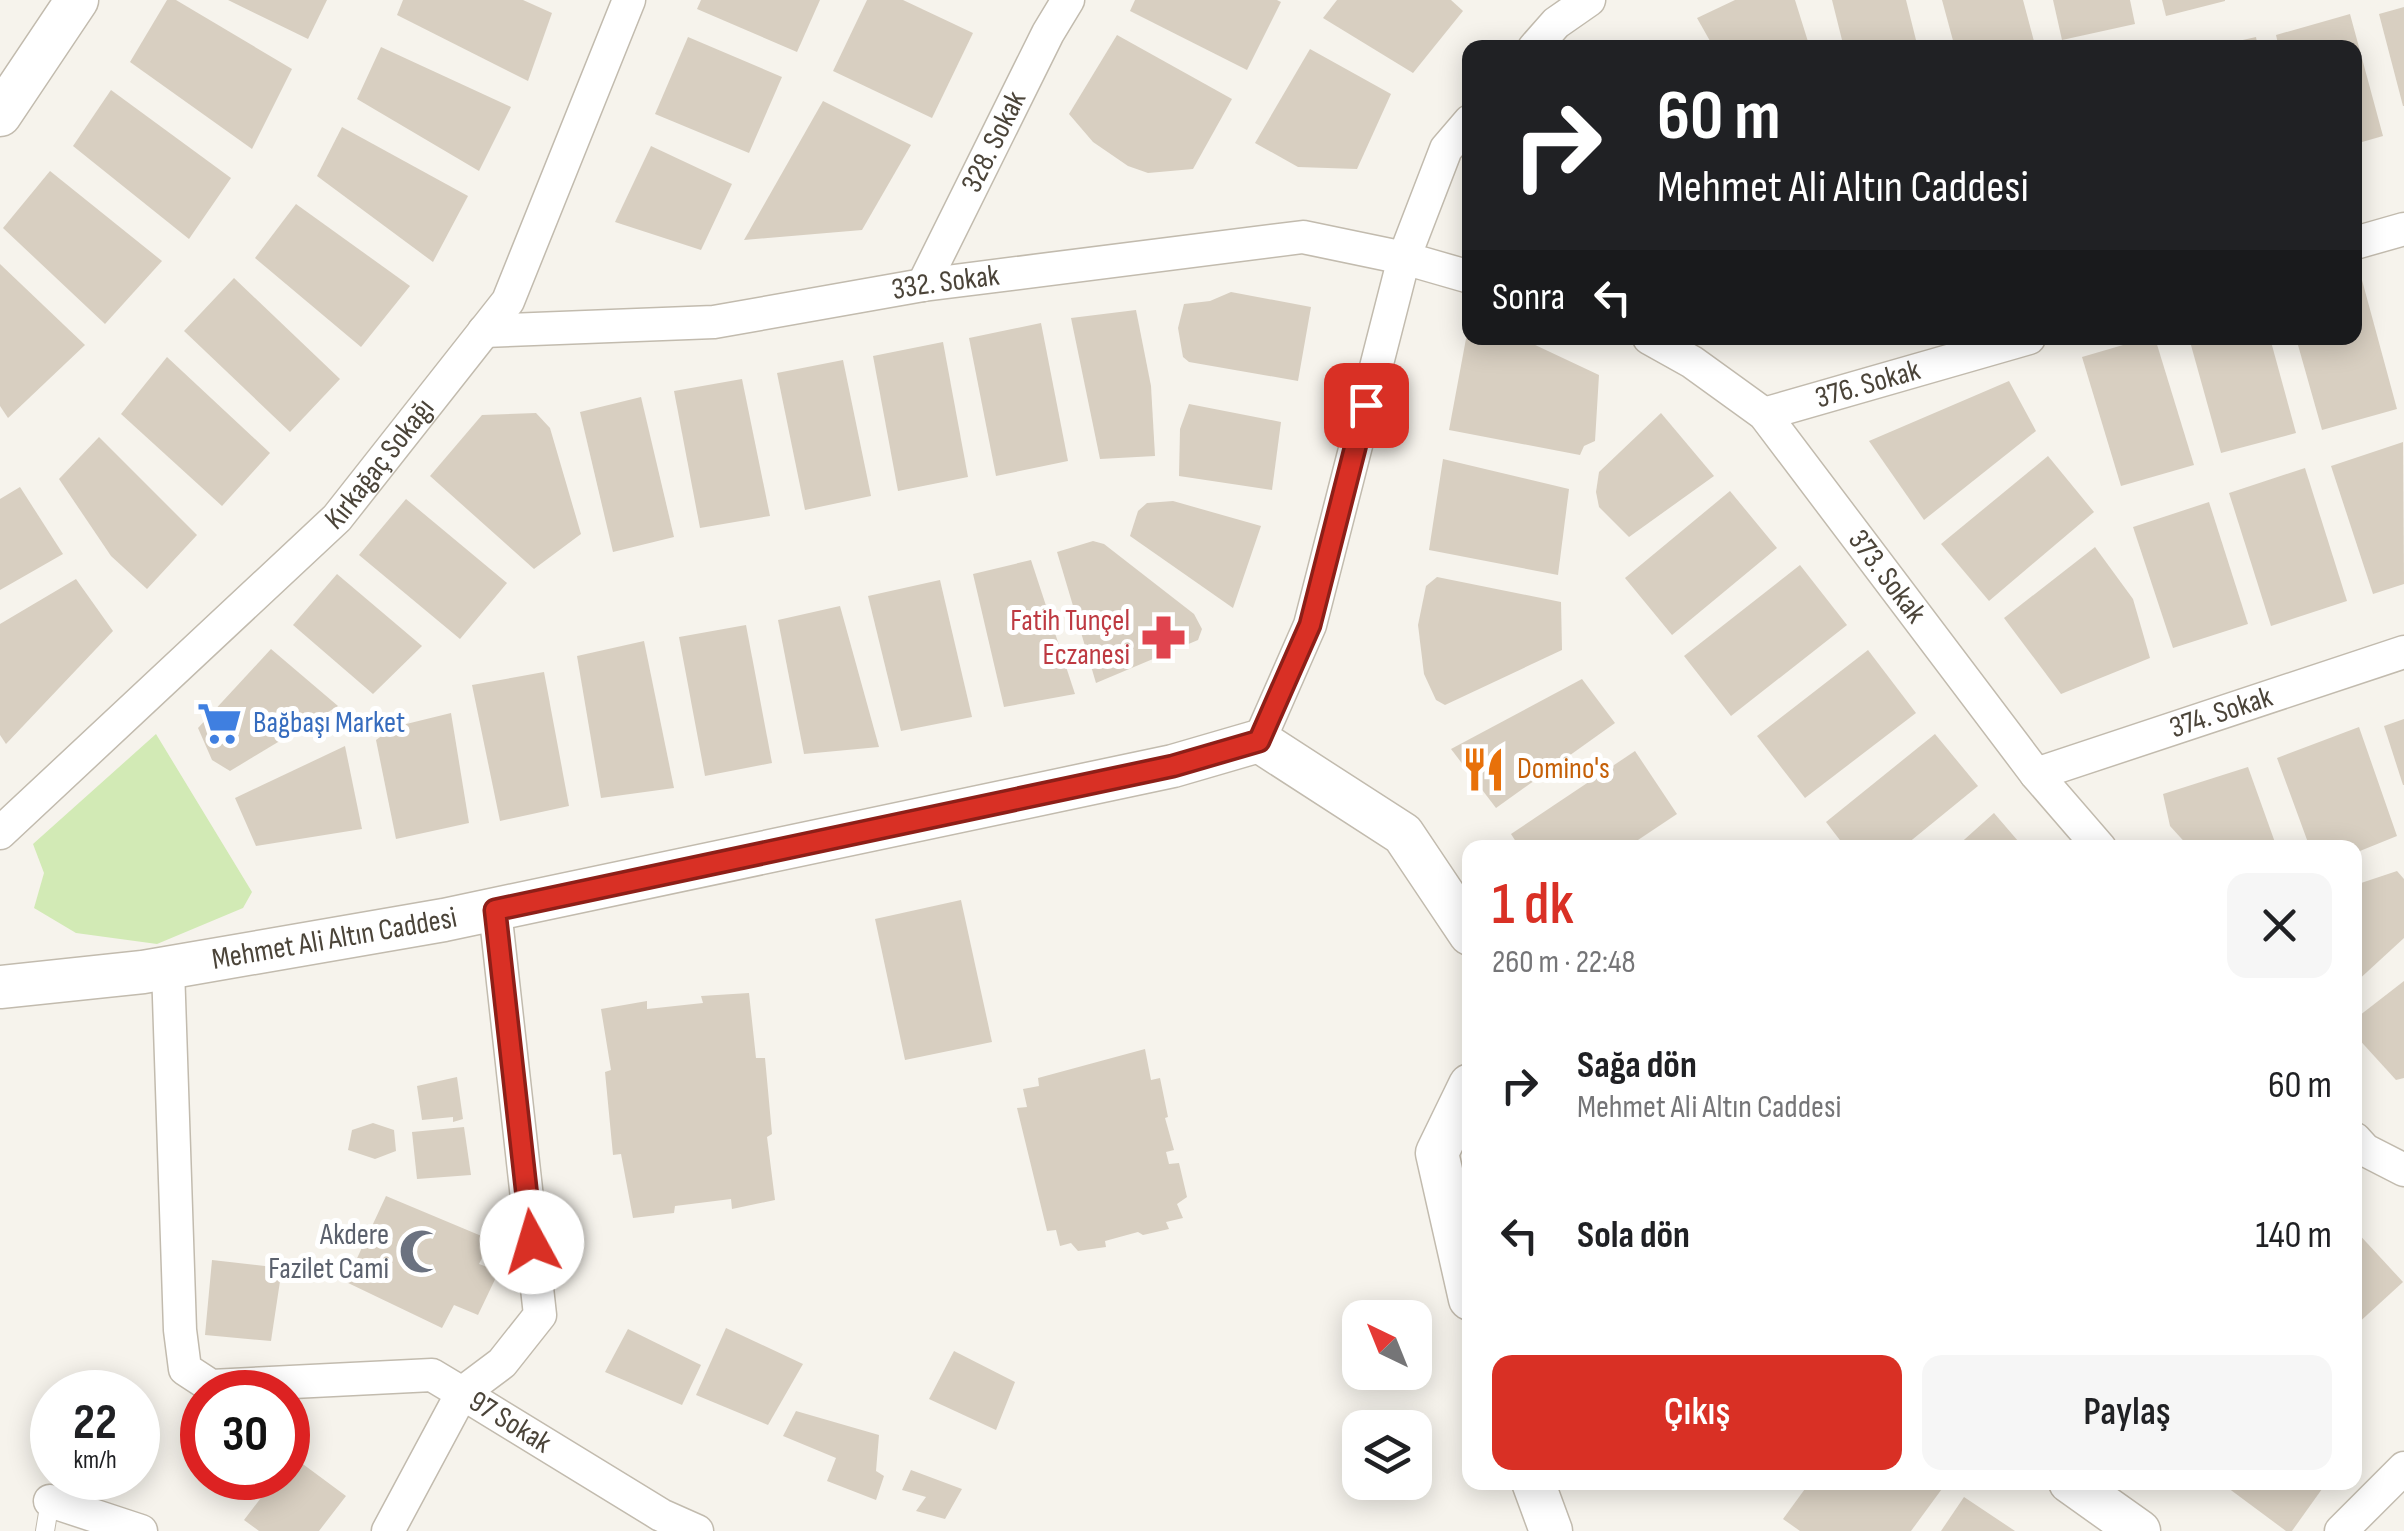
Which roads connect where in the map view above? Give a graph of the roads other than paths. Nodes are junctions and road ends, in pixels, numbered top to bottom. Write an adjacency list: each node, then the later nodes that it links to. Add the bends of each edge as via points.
1 (78, 0): 6 (street)
2 (629, 0): 13 (street, Kırkağaç Sokağı, via 508,301)
3 (1068, 0): 12 (street, 328. Sokak)
4 (1589, 0): 5 (street)
5 (1541, 40)
6 (0, 115)
7 (1462, 130): 10 (street, via 1446,149)
8 (2404, 229): 9 (street)
9 (2362, 241)
10 (1404, 258): 11 (street); 12 (street, 332. Sokak, via 1303,238); 18 (street, via 1310,625)
11 (1462, 274)
12 (924, 285): 13 (street, 332. Sokak, via 714,322)
13 (484, 331): 20 (street, Kırkağaç Sokağı, via 337,518)
14 (1661, 345): 16 (street, 373. Sokak)
15 (2005, 345): 16 (street, 376. Sokak)
16 (1764, 414): 19 (street, 373. Sokak)
17 (2404, 652): 19 (street, 374. Sokak)
18 (1259, 741): 22 (street, Mehmet Ali Altın Caddesi, via 1173,766); 23 (street, via 1403,834)
19 (2036, 774): 21 (street, 373. Sokak)
20 (0, 833)
21 (2093, 840)
22 (495, 910): 24 (street, Mehmet Ali Altın Caddesi); 30 (street, 97 Sokak, via 540,1315 502,1364)
23 (1462, 922)
24 (168, 968): 25 (street, Mehmet Ali Altın Caddesi); 30 (street, via 185,1369 211,1386 432,1375)
25 (0, 987)
26 (1462, 1101): 29 (street, via 1437,1153)
27 (2362, 1146): 28 (street)
28 (2404, 1170)
29 (1462, 1263)
30 (462, 1393): 36 (street); 37 (street, 97 Sokak)
31 (2404, 1468): 40 (street)
32 (1536, 1490): 38 (street)
33 (2081, 1490): 39 (street)
34 (48, 1516): 35 (street)
35 (142, 1531)
36 (388, 1531)
37 (698, 1531)
38 (1550, 1531)
39 (2139, 1531)
40 (2341, 1531)

